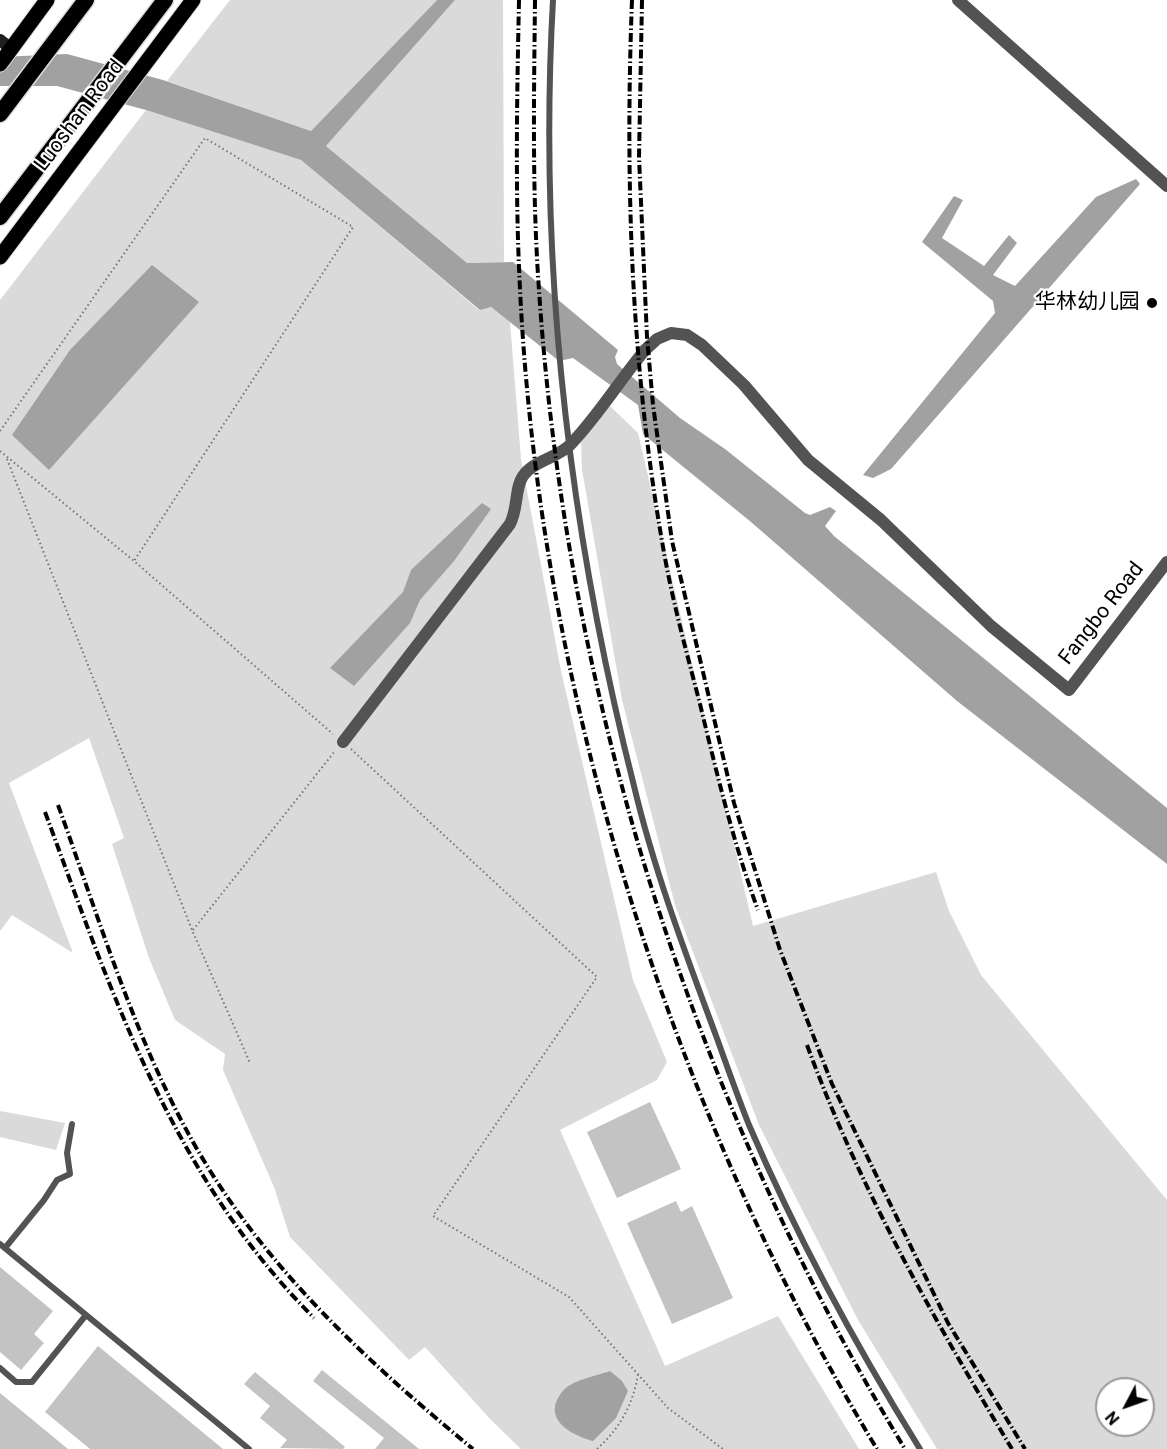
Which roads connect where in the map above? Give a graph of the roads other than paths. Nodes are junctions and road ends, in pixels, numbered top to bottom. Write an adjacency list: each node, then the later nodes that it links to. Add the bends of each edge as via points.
1 (47, 0): 7 (main road)
2 (86, 0): 9 (highway)
3 (165, 0): 11 (highway)
4 (193, 0): 12 (main road, Luoshan Road)
5 (553, 0): 13 (lane, via 549,147 553,296)
6 (958, 0): 10 (street)
7 (5, 44): 8 (main road)
8 (0, 64)
9 (0, 114)
10 (1167, 186)
11 (0, 217)
12 (0, 257)
13 (568, 447): 14 (street, Fangbo Road, via 645,350 663,335 679,333 695,340 744,384 808,460 881,520 991,626 1069,690); 15 (street, via 522,477 510,524); 21 (lane, via 599,627 634,788 686,955 749,1125 814,1261)
14 (1167, 562)
15 (343, 742)
16 (72, 1124): 17 (lane, via 67,1153 70,1174 57,1180)
17 (3, 1246): 18 (lane)
18 (86, 1315): 19 (lane, via 32,1382 16,1382); 20 (lane)
19 (0, 1368)
20 (249, 1449)
21 (920, 1449)

